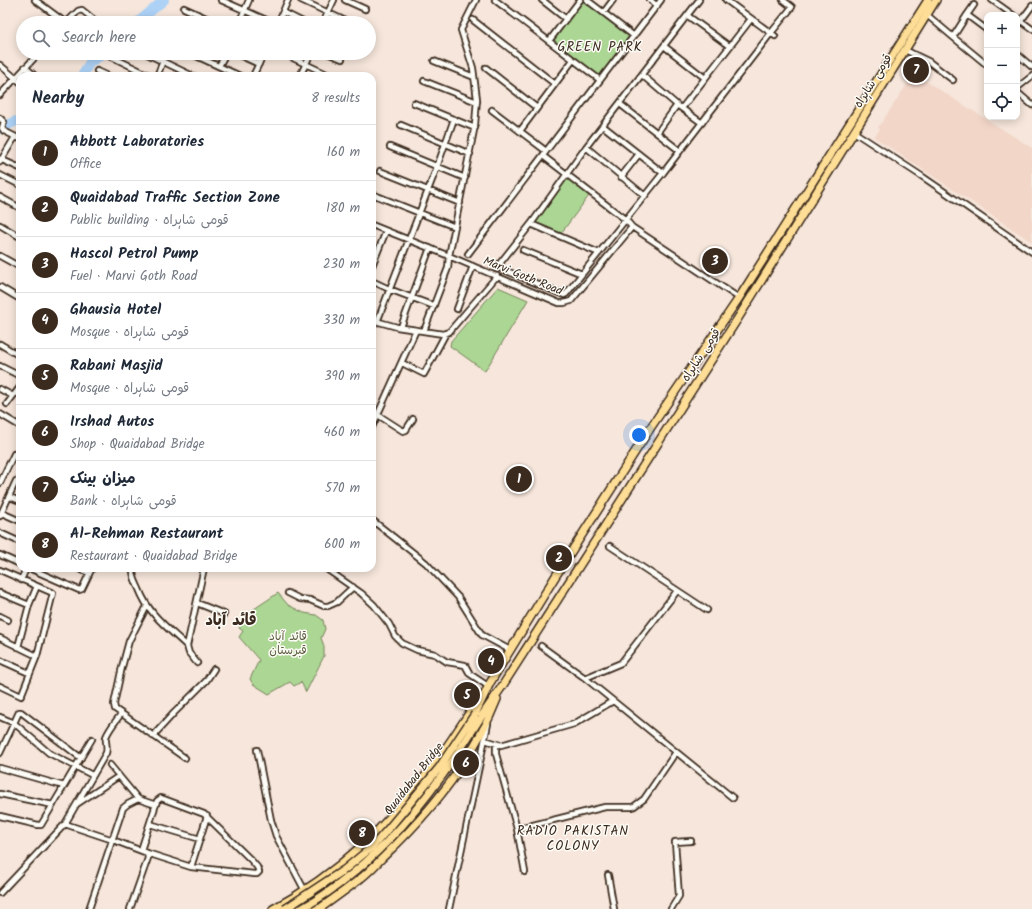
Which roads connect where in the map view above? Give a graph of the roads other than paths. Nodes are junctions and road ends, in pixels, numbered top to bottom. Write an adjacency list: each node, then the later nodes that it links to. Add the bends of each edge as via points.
1 (35, 0): 34 (street)
2 (221, 0): 27 (street)
3 (249, 0): 27 (street)
4 (288, 0): 28 (street)
5 (301, 0): 31 (street)
6 (334, 0): 31 (street)
7 (345, 0): 26 (street)
8 (476, 0): 90 (street, via 461,30)
9 (495, 0): 55 (street)
10 (542, 0): 45 (street)
11 (580, 0): 45 (street)
12 (588, 0): 29 (street)
13 (613, 0): 29 (street)
14 (650, 0): 23 (street)
15 (661, 0): 23 (street)
16 (699, 0): 44 (street)
17 (726, 0): 46 (street)
18 (783, 0): 52 (street, via 792,7)
19 (928, 0): 167 (main road, قومی شاہراہ)
20 (936, 0): 32 (main road, قومی شاہراہ)
21 (992, 0): 30 (street)
22 (974, 5): 33 (street)
23 (657, 6): 53 (street)
24 (1032, 6): 47 (street)
25 (184, 8): 37 (street)
26 (365, 9)
27 (244, 11): 38 (street); 39 (street)
28 (283, 12): 40 (street); 41 (street)
29 (604, 12): 53 (street)
30 (1009, 12)
31 (328, 13): 42 (street); 43 (street)
32 (927, 15): 54 (street); 58 (main road, قومی شاہراہ)
33 (968, 15): 50 (street); 54 (street)
34 (57, 16)
35 (73, 16): 36 (street, via 82,10)
36 (89, 16)
37 (202, 16)
38 (242, 16)
39 (256, 16)
40 (281, 16)
41 (291, 16)
42 (326, 16)
43 (335, 16)
44 (688, 16): 56 (street); 57 (street)
45 (566, 19): 55 (street)
46 (751, 19): 52 (street); 57 (street)
47 (1020, 19)
48 (474, 20): 96 (street)
49 (1020, 21): 51 (street)
50 (984, 28)
51 (1032, 29)
52 (773, 34): 109 (street)
53 (634, 36): 93 (street)
54 (953, 37): 71 (street)
55 (549, 41): 68 (street)
56 (664, 46): 88 (street); 92 (street)
57 (729, 46): 92 (street)
58 (905, 50): 94 (street, via 928,61); 114 (main road, قومی شاہراہ)
59 (1020, 57): 76 (street)
60 (32, 60): 77 (street)
61 (118, 60): 81 (street)
62 (206, 60): 75 (street)
63 (222, 60): 75 (street)
64 (250, 60): 73 (street)
65 (261, 60): 73 (street)
66 (297, 60): 74 (street)
67 (307, 60): 74 (street)
68 (573, 60): 93 (street); 96 (street)
69 (163, 61): 82 (street); 83 (street)
70 (434, 61): 90 (street)
71 (984, 63)
72 (0, 64): 91 (street)
73 (259, 64): 85 (street)
74 (305, 64): 86 (street); 87 (street)
75 (219, 66): 84 (street)
76 (1032, 67)
77 (25, 68): 79 (street); 80 (street)
78 (486, 68): 105 (street)
79 (21, 72)
80 (30, 72)
81 (144, 72)
82 (159, 72)
83 (186, 72)
84 (232, 72)
85 (255, 72)
86 (302, 72)
87 (322, 72)
88 (642, 75): 102 (street); 104 (street)
89 (1032, 76): 97 (street)
90 (474, 77): 100 (street)
91 (16, 78): 98 (street)
92 (705, 78): 104 (street)
93 (600, 80): 121 (street)
94 (953, 80)
95 (424, 81): 100 (street)
96 (555, 84): 105 (street)
97 (1020, 86)
98 (0, 95)
99 (1020, 95): 103 (street)
100 (477, 102): 112 (street)
101 (414, 103): 108 (street)
102 (620, 104): 111 (street); 115 (street)
103 (1032, 105)
104 (680, 106): 109 (street); 115 (street)
105 (537, 108): 113 (street)
106 (492, 110): 113 (street)
107 (0, 118): 116 (street, via 4,122 3,129)
108 (454, 119): 112 (street); 117 (street)
109 (702, 123): 120 (street)
110 (402, 125): 117 (street)
111 (603, 126): 119 (street); 123 (street)
112 (475, 128): 122 (street)
113 (520, 131): 121 (street)
114 (854, 132): 152 (street); 236 (main road, قومی شاہراہ)
115 (656, 133): 120 (street)
116 (15, 137): 124 (street)
117 (446, 144): 122 (street); 126 (street)
118 (390, 147): 126 (street)
119 (586, 147): 129 (street); 131 (street)
120 (680, 151): 128 (street)
121 (544, 153): 129 (street); 154 (street)
122 (470, 154): 132 (street)
123 (639, 154): 128 (street); 131 (street)
124 (0, 160): 125 (street)
125 (16, 166)
126 (437, 167): 132 (street); 134 (street)
127 (380, 171): 134 (street)
128 (663, 173): 136 (street)
129 (566, 174): 141 (street); 142 (street)
130 (0, 175): 133 (street)
131 (621, 177): 136 (street)
132 (465, 178): 138 (street)
133 (16, 183)
134 (428, 190): 138 (street); 140 (street)
135 (376, 196): 140 (street)
136 (645, 196): 141 (street)
137 (0, 197): 139 (street)
138 (460, 203): 145 (street)
139 (16, 206)
140 (419, 212): 145 (street); 149 (street)
141 (626, 220): 146 (street); 153 (street)
142 (531, 224): 153 (street); 160 (street, via 497,267 564,295)
143 (0, 226): 148 (street)
144 (376, 227): 147 (street, Marvi Goth Road)
145 (455, 227): 157 (street)
146 (632, 227): 161 (street, Marvi Goth Road, via 568,302 559,303); 167 (street)
147 (386, 231): 149 (street, Marvi Goth Road); 156 (street)
148 (16, 235)
149 (408, 240): 150 (street, Marvi Goth Road); 164 (street)
150 (430, 248): 157 (street, Marvi Goth Road); 166 (street)
151 (523, 250): 160 (street)
152 (1032, 252)
153 (599, 253): 160 (street)
154 (468, 254)
155 (0, 256): 158 (street)
156 (376, 256)
157 (449, 256): 159 (street, Marvi Goth Road); 168 (street, via 448,268)
158 (16, 265)
159 (473, 266): 161 (street, Marvi Goth Road); 169 (street)
160 (582, 274)
161 (497, 276): 175 (street)
162 (376, 283): 164 (street)
163 (0, 287): 165 (street)
164 (389, 289): 166 (street); 170 (street)
165 (16, 295)
166 (412, 297): 168 (street); 172 (street)
167 (740, 298): 227 (main road, قومی شاہراہ, via 651,427)
168 (434, 306): 174 (street)
169 (457, 309)
170 (376, 317)
171 (376, 321): 172 (street)
172 (401, 327): 173 (street)
173 (416, 330): 174 (street); 178 (street)
174 (424, 331): 175 (street)
175 (446, 333): 178 (street, via 424,374)
176 (0, 344): 177 (street)
177 (16, 354)
178 (402, 363): 186 (street)
179 (0, 366): 180 (street)
180 (16, 374)
181 (0, 389): 183 (street)
182 (16, 392): 183 (street)
183 (13, 396): 184 (street)
184 (7, 404)
185 (0, 414): 189 (street)
186 (378, 415): 187 (street, via 403,431); 188 (street)
187 (413, 418)
188 (376, 419)
189 (16, 424)
190 (14, 454): 192 (street)
191 (16, 481): 193 (street)
192 (0, 483)
193 (10, 496): 194 (street); 195 (street)
194 (16, 499)
195 (1, 515): 196 (street)
196 (16, 520)
197 (376, 523): 227 (street, via 426,563 458,598 482,635)
198 (0, 533): 199 (street)
199 (16, 540)
200 (610, 546): 213 (street)
201 (0, 555): 202 (street)
202 (16, 562)
203 (0, 570): 210 (street)
204 (25, 572): 210 (street)
205 (39, 572): 209 (street, via 80,590)
206 (133, 572): 218 (street)
207 (203, 572): 216 (street)
208 (331, 572): 212 (street)
209 (89, 573)
210 (21, 580): 211 (street)
211 (37, 586): 217 (street); 228 (street, via 53,593)
212 (353, 587): 215 (street, via 338,602 328,606); 234 (street, via 374,605 402,643 435,654 447,662 465,665 470,674)
213 (677, 591): 219 (street); 233 (street, via 621,664)
214 (0, 593): 217 (street)
215 (288, 593)
216 (196, 603): 220 (street); 224 (street)
217 (29, 605): 226 (street)
218 (147, 606): 224 (street, via 153,615); 238 (street, via 129,641 122,667 114,707)
219 (707, 610)
220 (224, 614)
221 (0, 616): 222 (street)
222 (8, 620)
223 (0, 638): 226 (street)
224 (187, 646): 230 (street)
225 (541, 646): 233 (street)
226 (18, 647): 228 (street)
227 (510, 650): 234 (main road, قومی شاہراہ)
228 (37, 656): 232 (street)
229 (0, 660): 232 (street)
230 (197, 663)
231 (214, 669): 243 (street, via 206,681)
232 (29, 673): 235 (street, via 21,696)
233 (586, 678): 237 (street)
234 (489, 685): 241 (main road, قومی شاہراہ); 278 (main road, via 434,764 389,819 345,862)
235 (0, 686)
236 (501, 688): 239 (main road); 241 (main road, قومی شاہراہ)
237 (613, 701): 246 (street, via 574,724 501,745); 249 (street)
238 (121, 714): 243 (street); 255 (street, via 106,736 107,750)
239 (490, 716): 245 (street); 285 (main road, via 466,758 431,807 362,877)
240 (0, 717): 242 (street)
241 (477, 717): 282 (main road, Quaidabad Bridge, bridge, via 439,768 372,847 344,870); 283 (main road, Quaidabad Bridge, bridge, via 446,771 383,846 341,883)
242 (14, 723): 247 (street); 250 (street, via 21,712); 253 (street, via 49,753)
243 (153, 736): 251 (street)
244 (92, 739): 250 (street)
245 (485, 740): 246 (street); 286 (street)
246 (496, 744): 268 (street, via 496,754)
247 (1, 749)
248 (257, 750): 278 (street, via 276,836)
249 (676, 752): 259 (street); 268 (street, via 644,799 633,807 605,807)
250 (81, 758): 253 (street)
251 (185, 758)
252 (110, 765): 256 (street)
253 (75, 767): 255 (street); 257 (street)
254 (0, 768): 257 (street)
255 (92, 775): 263 (street)
256 (119, 776): 260 (street); 263 (street)
257 (64, 786): 261 (street)
258 (0, 794): 261 (street)
259 (733, 798)
260 (138, 799): 262 (street); 270 (street, via 124,808)
261 (53, 805): 264 (street, via 40,826)
262 (156, 805): 265 (street, via 161,798); 267 (street)
263 (76, 806): 266 (street)
264 (0, 816)
265 (207, 816): 269 (street); 274 (street, via 259,872 254,874)
266 (66, 824): 270 (street); 277 (street)
267 (150, 824): 269 (street); 272 (street)
268 (517, 829): 275 (street)
269 (200, 839): 274 (street)
270 (113, 840): 272 (street); 279 (street)
271 (691, 841): 288 (street, via 675,842 679,896)
272 (141, 850): 273 (street)
273 (147, 853): 274 (street); 280 (street, via 148,858)
274 (191, 867)
275 (525, 872)
276 (608, 875): 287 (street)
277 (0, 892)
278 (304, 892): 281 (main road); 284 (main road); 285 (main road)
279 (89, 909)
280 (130, 909)
281 (273, 909)
282 (286, 909)
283 (301, 909)
284 (310, 909)
285 (318, 909)
286 (448, 909)
287 (614, 909)
288 (671, 909)

